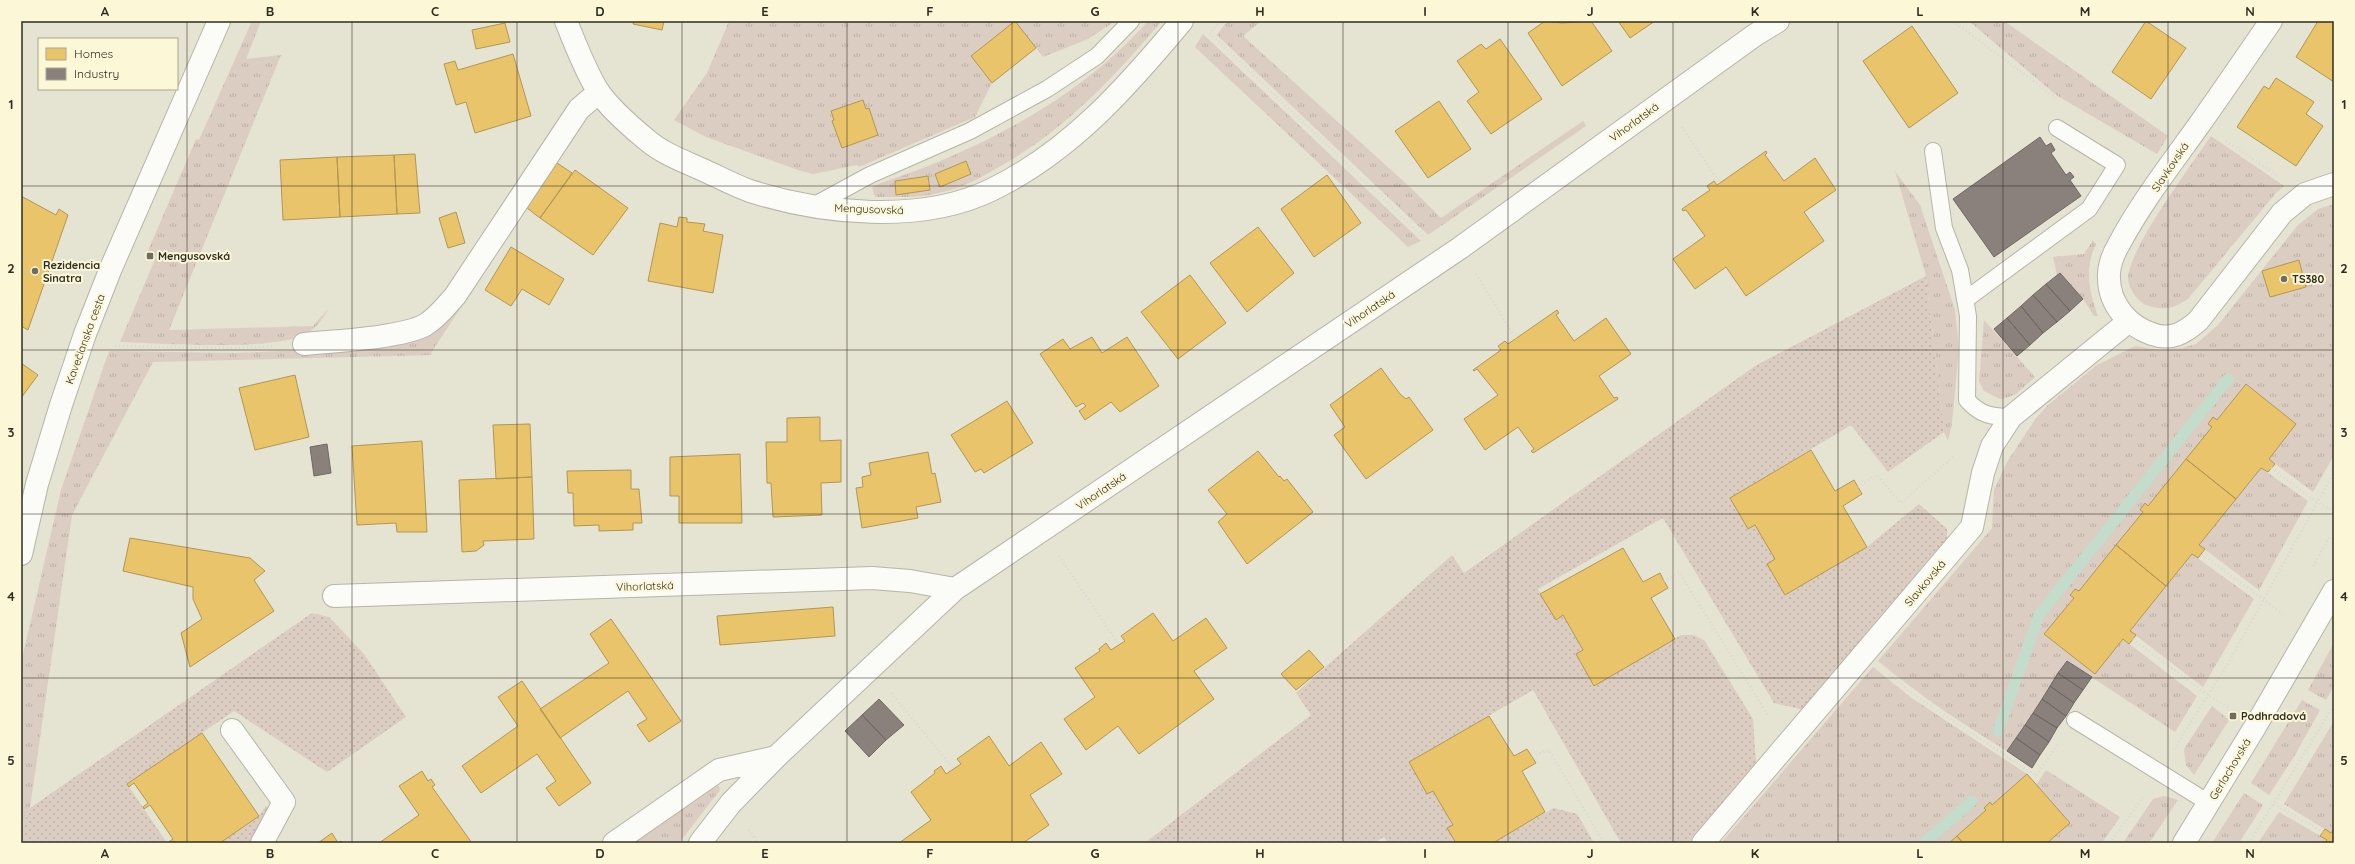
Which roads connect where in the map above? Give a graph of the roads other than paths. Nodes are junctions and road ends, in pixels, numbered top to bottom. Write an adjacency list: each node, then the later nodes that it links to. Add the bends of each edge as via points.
1 (219, 21): 17 (street, Kavečianska cesta, via 111,268 85,334 37,484)
2 (566, 21): 8 (street, Mengusovská, via 574,43)
3 (1131, 21): 12 (lane, via 1097,56 1047,88 970,131 870,175)
4 (1182, 21): 12 (street, Mengusovská, via 1131,81 1071,139 1018,176 989,191 923,210 884,212)
5 (1778, 21): 7 (street, Vihorlatská)
6 (2271, 21): 14 (street, Slavkovská, via 2117,247 2108,277 2120,313)
7 (1758, 28): 18 (street, Vihorlatská, via 1663,101 1453,254)
8 (599, 92): 12 (street, Mengusovská, via 648,142 749,190); 15 (street, via 579,109 455,296 440,314 425,325 408,332)
9 (2057, 128): 13 (lane, via 2117,166 2089,209)
10 (1933, 151): 13 (lane, via 1944,228 1960,270)
11 (2334, 184): 14 (street, Slavkovská, via 2305,194 2293,202 2278,217 2198,321 2187,330 2175,337 2162,337 2151,334)
12 (813, 206)
13 (1965, 300): 16 (lane, via 1968,316 1967,400 1976,410 1992,418)
14 (2129, 321): 16 (street, Slavkovská)
15 (304, 344)
16 (2011, 417): 28 (street, Slavkovská, via 1992,446 1983,473 1972,527)
17 (21, 554)
18 (955, 589): 20 (street, Vihorlatská, via 910,581 872,578); 23 (street, Vihorlatská)
19 (2334, 591): 24 (street, Gerlachovská)
20 (334, 596)
21 (2075, 720): 24 (lane)
22 (232, 730): 25 (street, via 284,802)
23 (776, 757): 26 (street, via 719,770); 27 (street, Vihorlatská, via 731,803)
24 (2209, 803): 29 (street, Gerlachovská)
25 (262, 843)
26 (614, 843)
27 (700, 843)
28 (1703, 843)
29 (2184, 843)

